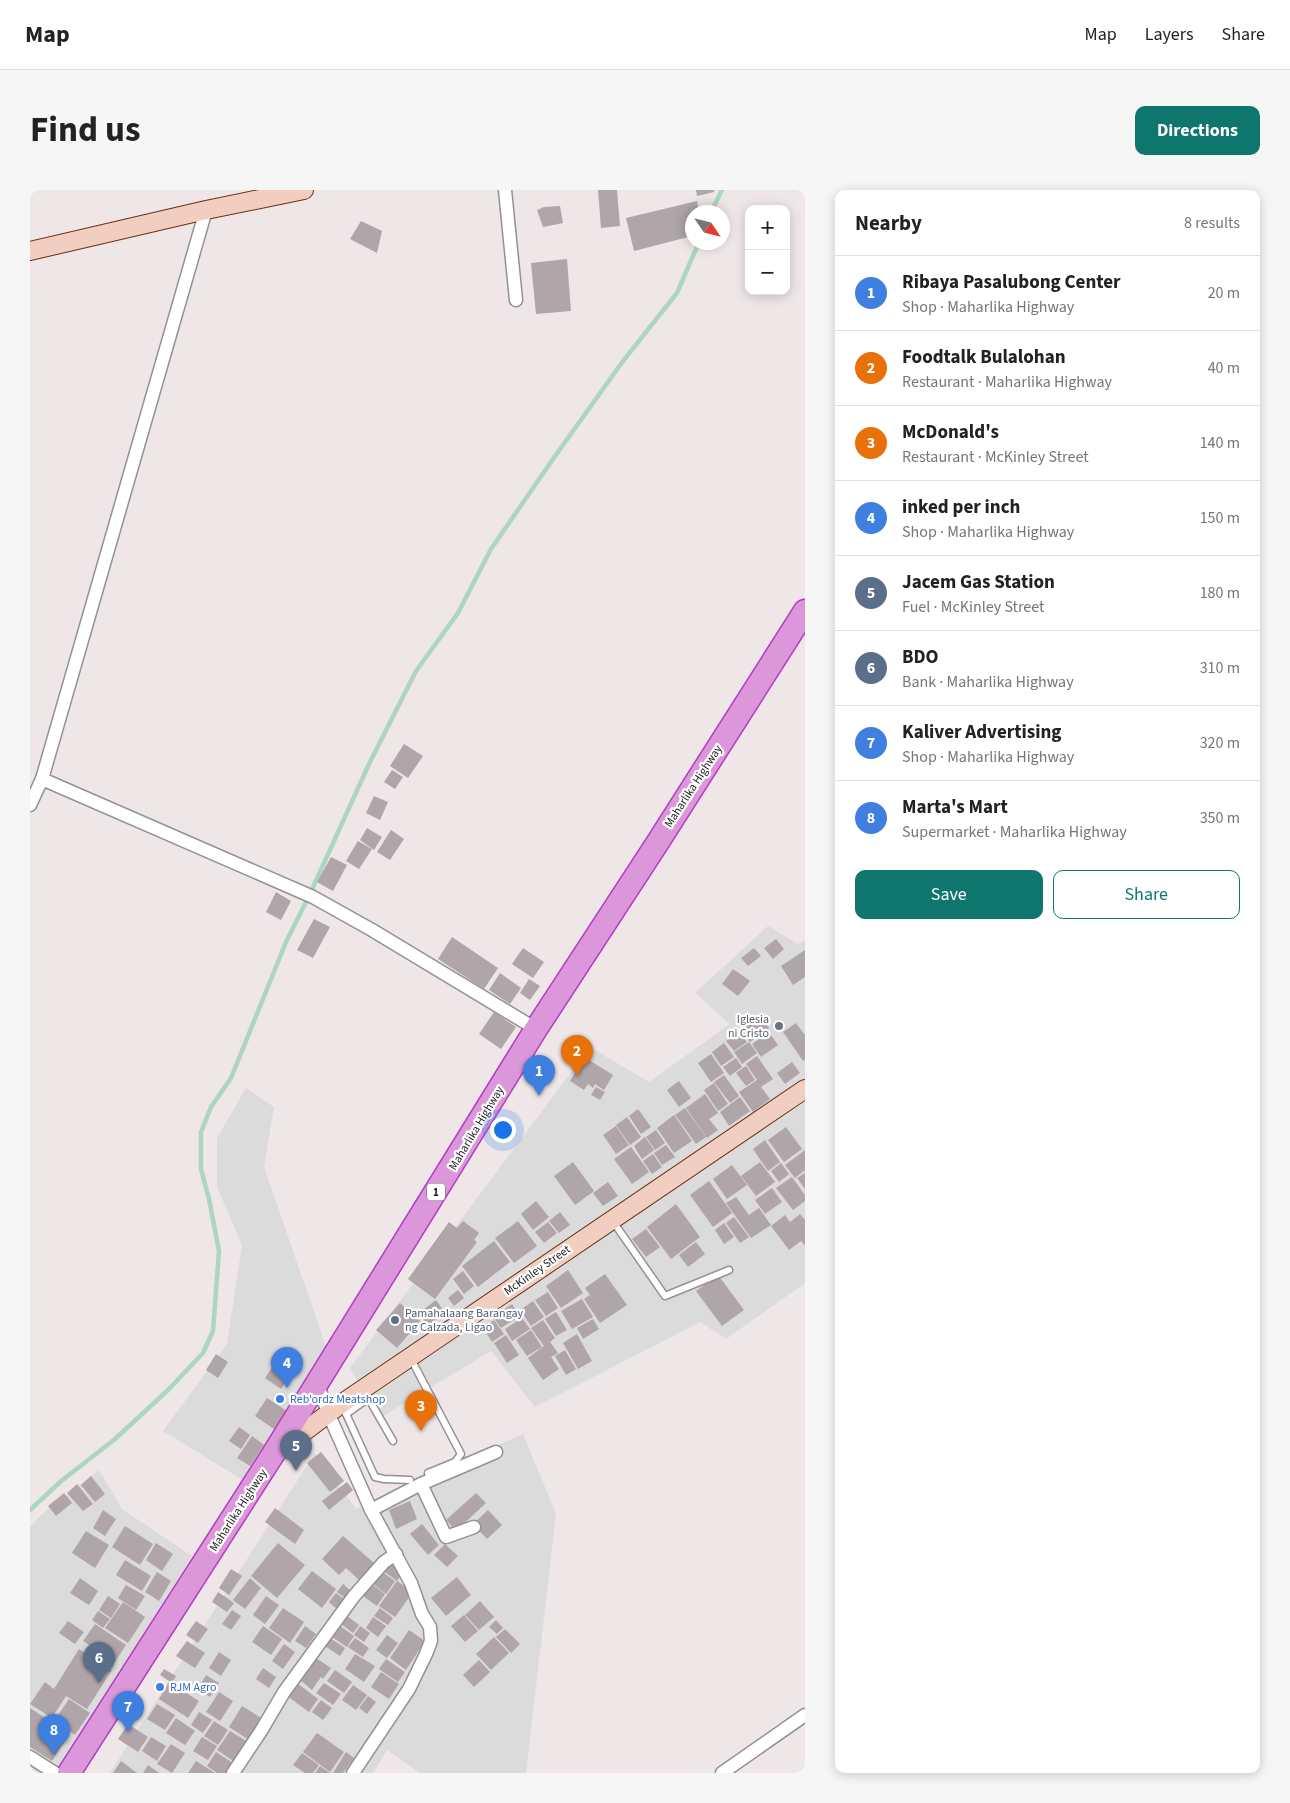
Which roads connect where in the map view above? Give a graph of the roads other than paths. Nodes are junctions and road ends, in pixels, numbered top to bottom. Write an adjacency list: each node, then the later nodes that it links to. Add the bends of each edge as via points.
1 (304, 190): 3 (main road)
2 (505, 190): 5 (street)
3 (206, 210): 4 (main road); 7 (street)
4 (30, 251)
5 (516, 300)
6 (805, 611): 9 (highway, Maharlika Highway / 1)
7 (42, 779): 8 (street); 9 (street, via 314,897)
8 (30, 805)
9 (536, 1029): 14 (highway, Maharlika Highway / 1)
10 (805, 1088): 11 (main road, McKinley Street)
11 (611, 1219): 12 (lane, via 665,1296); 13 (main road, McKinley Street)
12 (729, 1270)
13 (410, 1358): 15 (main road, McKinley Street); 19 (lane, via 461,1454 455,1462)
14 (317, 1383): 15 (street); 18 (highway, Maharlika Highway / 1)
15 (339, 1411): 16 (lane, via 370,1401); 18 (main road, McKinley Street); 20 (lane, via 375,1477); 21 (street)
16 (393, 1441)
17 (496, 1452): 20 (street)
18 (272, 1456): 27 (highway, Maharlika Highway / 1)
19 (428, 1473)
20 (415, 1482): 21 (street); 22 (street, via 446,1537)
21 (371, 1510): 23 (street)
22 (474, 1527)
23 (396, 1554): 28 (street, via 384,1562 354,1596 284,1692); 29 (street, via 430,1627 430,1641 409,1689)
24 (805, 1715): 30 (street)
25 (30, 1757): 26 (street)
26 (55, 1773)
27 (69, 1773)
28 (234, 1773)
29 (353, 1773)
30 (722, 1773)

